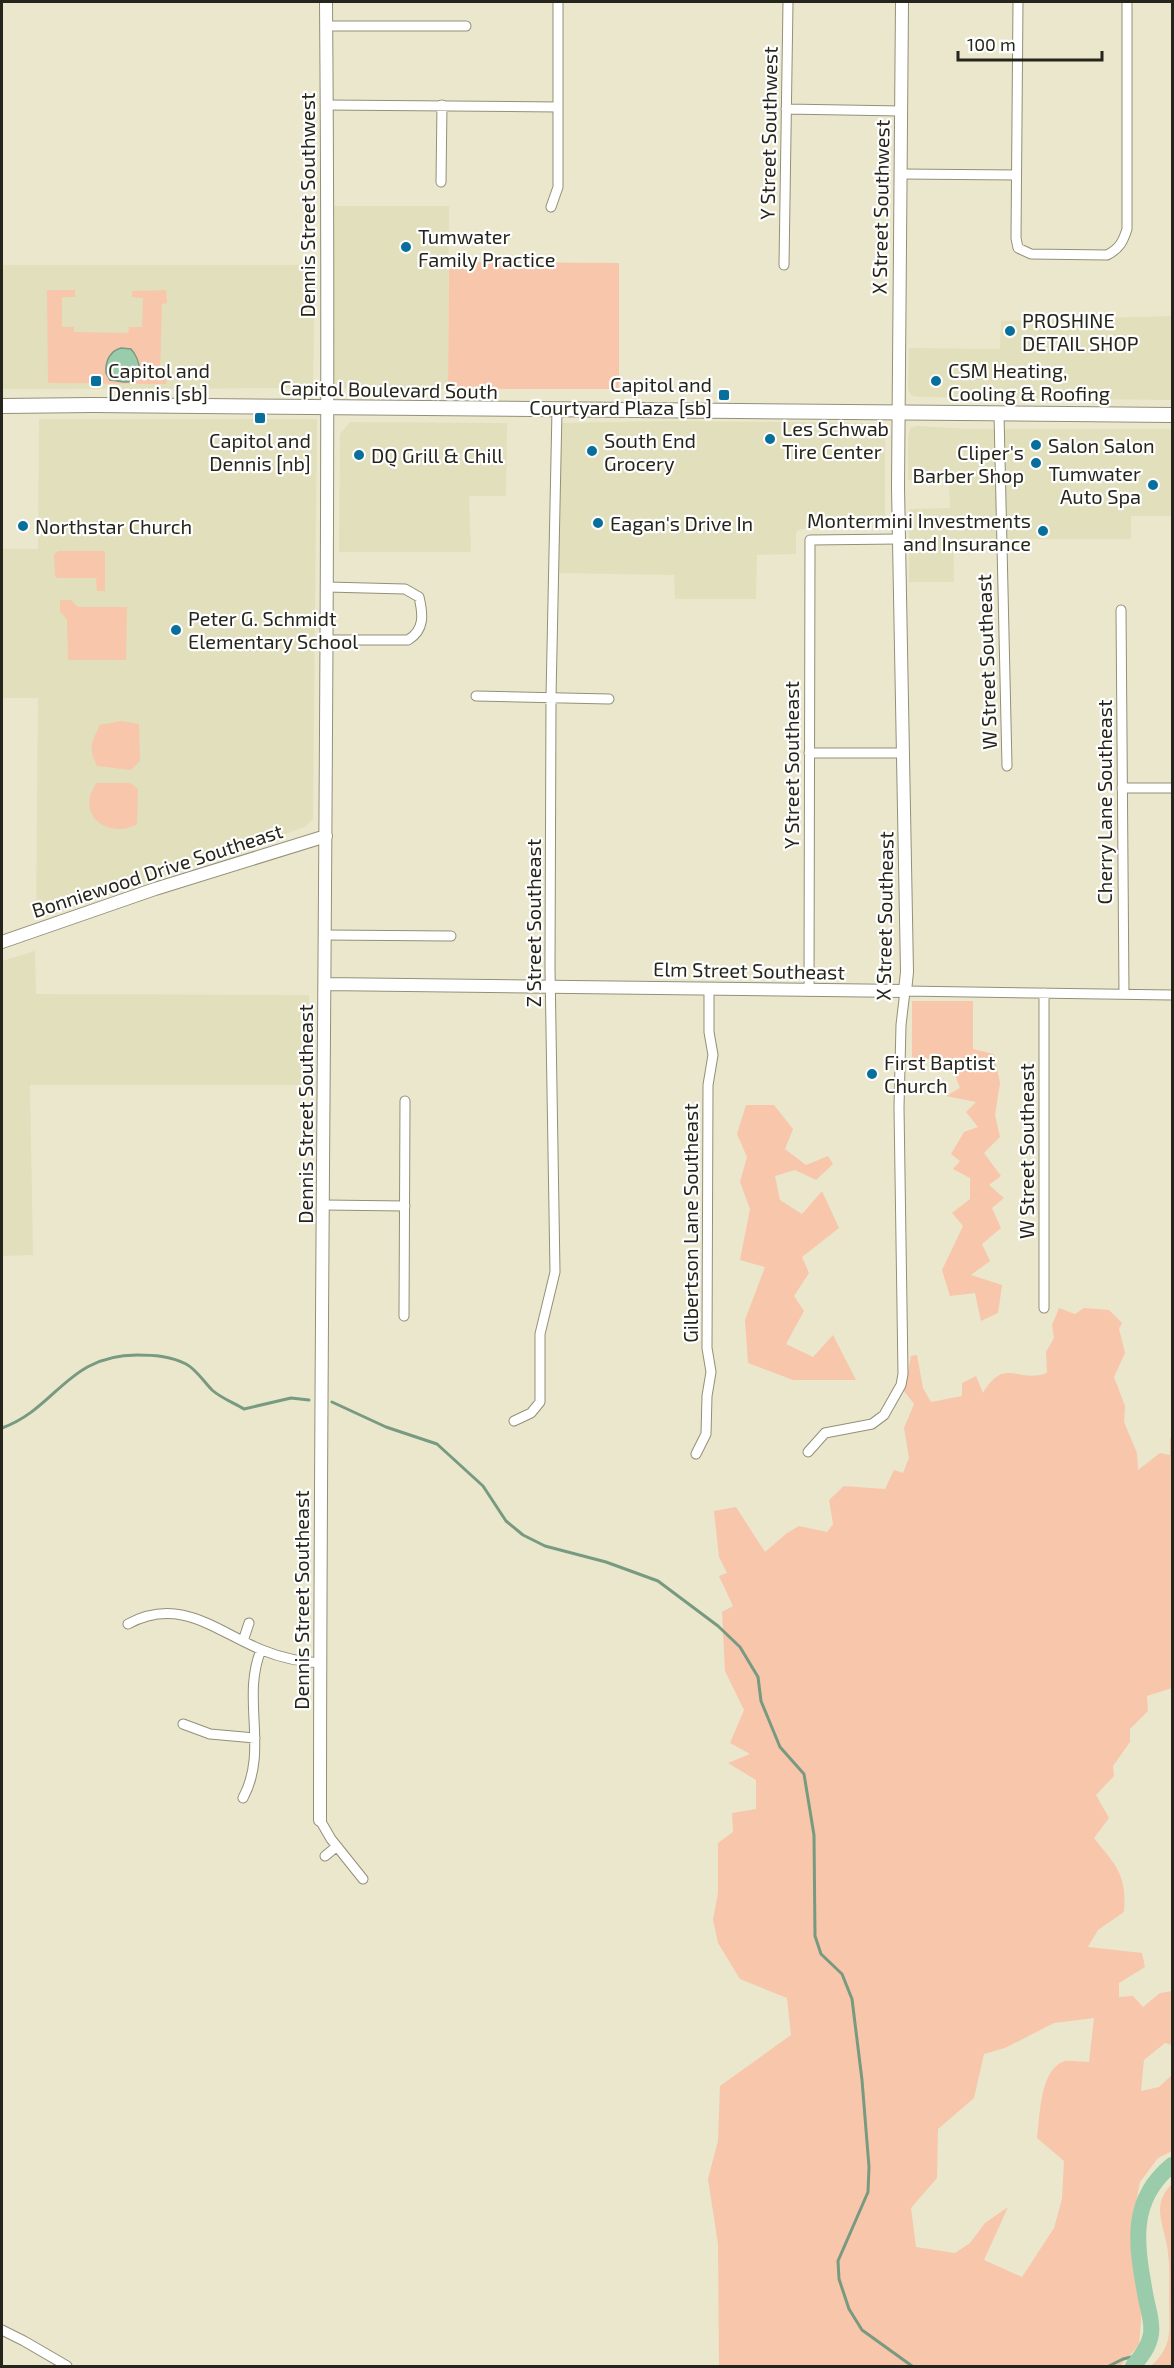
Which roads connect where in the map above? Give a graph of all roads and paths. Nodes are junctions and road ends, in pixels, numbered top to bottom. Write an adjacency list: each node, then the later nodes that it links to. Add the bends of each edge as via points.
1 (326, 2): 7 (street, Dennis Street Southwest)
2 (558, 2): 11 (street)
3 (788, 2): 12 (street, Y Street Southwest)
4 (902, 2): 13 (street, X Street Southwest)
5 (1018, 2): 15 (street)
6 (1127, 2): 15 (street, via 1127,229 1123,241 1107,255 1031,254 1018,248)
7 (326, 26): 8 (street); 9 (street, Dennis Street Southwest)
8 (466, 26)
9 (326, 105): 10 (street); 20 (street, Dennis Street Southwest)
10 (441, 105): 11 (street); 16 (street)
11 (558, 106): 17 (street, via 558,187)
12 (786, 110): 13 (street); 18 (street, Y Street Southwest)
13 (901, 111): 14 (street, X Street Southwest)
14 (901, 174): 15 (street); 22 (street, X Street Southwest)
15 (1016, 175)
16 (441, 182)
17 (551, 207)
18 (784, 265)
19 (2, 406): 20 (main road, Capitol Boulevard South)
20 (328, 408): 21 (main road, Capitol Boulevard South); 26 (street, Dennis Street Southeast)
21 (557, 410): 22 (main road, Capitol Boulevard South); 30 (street, Z Street Southeast)
22 (898, 413): 23 (main road, Capitol Boulevard South); 25 (street, X Street Southeast)
23 (999, 414): 24 (main road, Capitol Boulevard South); 34 (street, W Street Southeast)
24 (1173, 415)
25 (899, 538): 32 (street, Y Street Southeast, via 810,540); 33 (street, X Street Southeast)
26 (327, 587): 28 (street, Dennis Street Southeast); 28 (street, via 405,589 419,597 422,618 421,628 408,640)
27 (1121, 610): 35 (street, Cherry Lane Southeast)
28 (327, 640): 37 (street, Dennis Street Southeast)
29 (476, 696): 30 (street)
30 (551, 697): 31 (street); 42 (street, Z Street Southeast)
31 (609, 699)
32 (809, 753): 33 (street); 44 (street, Y Street Southeast)
33 (903, 753): 45 (street, X Street Southeast)
34 (1007, 766)
35 (1122, 788): 36 (street); 47 (street, Cherry Lane Southeast)
36 (1173, 788)
37 (326, 836): 38 (street, Dennis Street Southeast); 40 (street, Bonniewood Drive Southeast)
38 (325, 935): 39 (street); 41 (street, Dennis Street Southeast)
39 (451, 936)
40 (2, 942)
41 (325, 984): 42 (street, Elm Street Southeast); 50 (street, Dennis Street Southeast)
42 (550, 987): 43 (street, Elm Street Southeast); 54 (street, Z Street Southeast, via 555,1272 540,1334 540,1401 531,1413)
43 (709, 990): 44 (street, Elm Street Southeast); 56 (street, Gilbertson Lane Southeast, via 713,1055 708,1085 707,1348 711,1372 706,1434)
44 (808, 991): 45 (street, Elm Street Southeast)
45 (905, 991): 46 (street, Elm Street Southeast); 55 (street, X Street Southeast, via 899,1107 901,1384 884,1415 872,1424 825,1433)
46 (1044, 993): 47 (street, Elm Street Southeast); 52 (street, W Street Southeast)
47 (1124, 994): 48 (street, Elm Street Southeast)
48 (1173, 995)
49 (405, 1101): 51 (street)
50 (324, 1205): 51 (street); 61 (street, Dennis Street Southeast)
51 (405, 1206): 53 (street)
52 (1044, 1308)
53 (404, 1316)
54 (514, 1421)
55 (808, 1452)
56 (696, 1454)
57 (249, 1623): 59 (street)
58 (129, 1624): 59 (street, via 156,1614 179,1614)
59 (243, 1641): 60 (street)
60 (261, 1650): 61 (street, via 291,1660); 63 (street, via 255,1673)
61 (321, 1663): 65 (street, Dennis Street Southeast)
62 (183, 1724): 63 (street, via 210,1734)
63 (255, 1738): 64 (street, via 254,1769)
64 (243, 1798)
65 (320, 1820): 66 (street)
66 (336, 1847): 67 (street); 68 (street)
67 (325, 1856)
68 (363, 1879)
69 (2, 2330): 70 (street)
70 (56, 2364): 71 (street)
71 (68, 2367)

